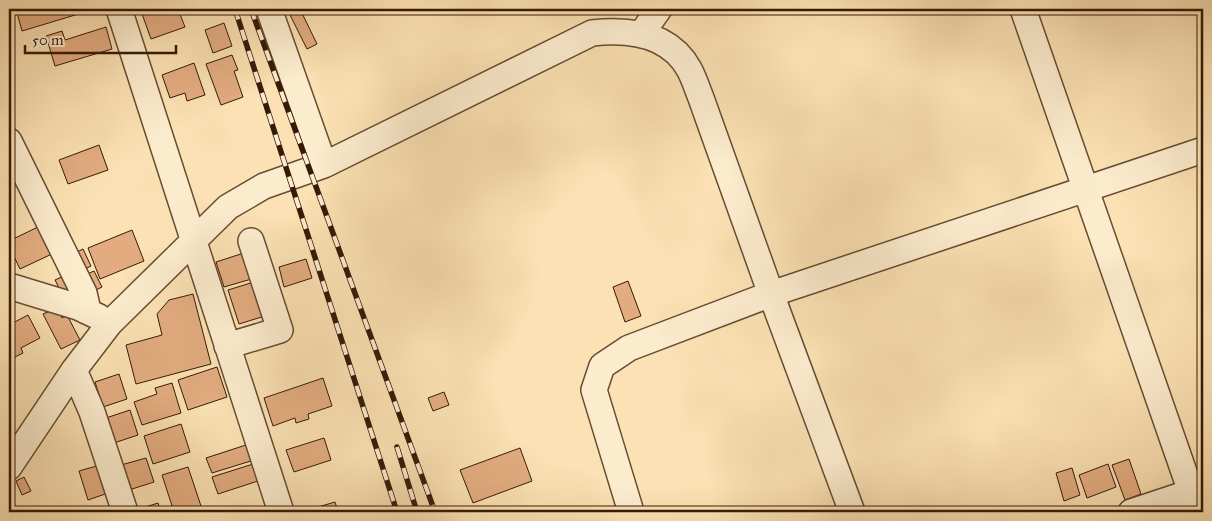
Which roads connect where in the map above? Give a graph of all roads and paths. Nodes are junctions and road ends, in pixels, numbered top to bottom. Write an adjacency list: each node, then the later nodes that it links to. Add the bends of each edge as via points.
1 (120, 9): 10 (street)
2 (269, 9): 8 (street)
3 (659, 9): 5 (street)
4 (1023, 9): 9 (street)
5 (642, 33): 8 (street, via 592,33); 13 (street, via 662,43 688,68)
6 (9, 141): 14 (street, via 84,293)
7 (1203, 150): 9 (street)
8 (324, 165): 10 (street, via 264,186 228,208)
9 (1086, 190): 13 (street); 20 (street)
10 (194, 239): 15 (street); 16 (street)
11 (251, 241): 16 (street, via 280,330)
12 (9, 286): 14 (street)
13 (771, 294): 19 (street, via 629,348 602,366 594,390); 23 (street)
14 (86, 311): 15 (street)
15 (110, 323): 17 (street)
16 (228, 346): 22 (street)
17 (74, 370): 18 (street); 21 (street, via 92,412)
18 (14, 459)
19 (628, 501)
20 (1192, 502): 24 (street)
21 (125, 512)
22 (281, 512)
23 (852, 512)
24 (1131, 512)

